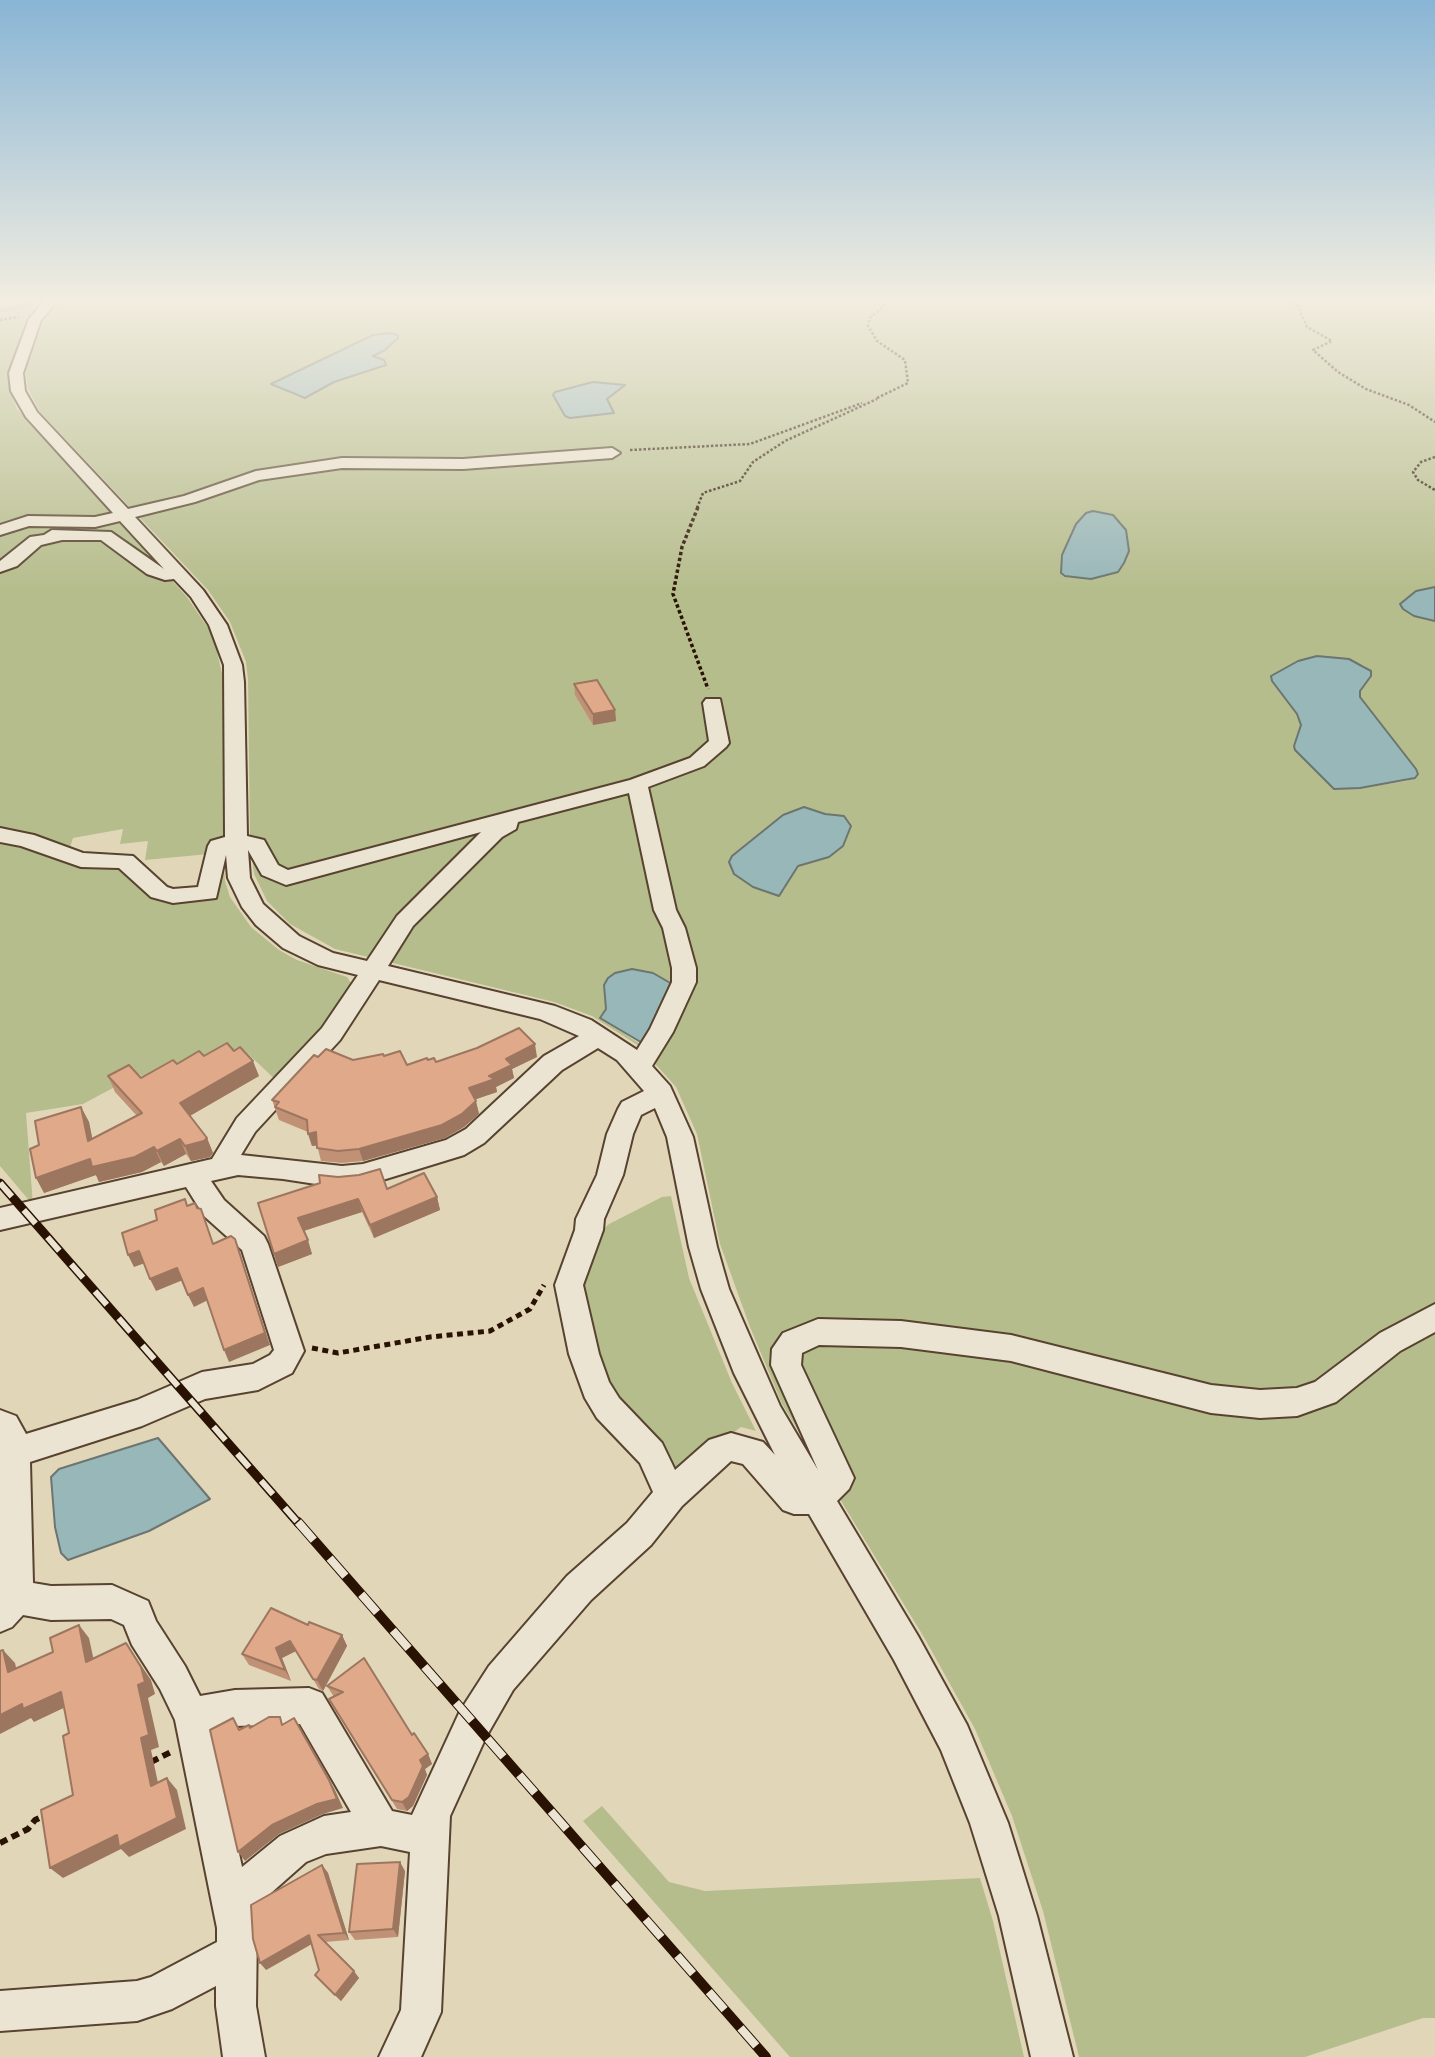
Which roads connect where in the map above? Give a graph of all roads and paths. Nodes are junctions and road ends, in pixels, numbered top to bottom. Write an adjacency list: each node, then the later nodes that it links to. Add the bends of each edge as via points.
1 (21, 396): 9 (street, via 31,414)
2 (881, 396): 4 (path)
3 (1385, 396): 5 (path)
4 (877, 398): 6 (path, via 750,444); 13 (path, via 785,441 753,462 740,481 703,493 682,547 674,594)
5 (1435, 422)
6 (612, 453): 9 (street, via 463,464 342,463 247,479)
7 (1435, 457): 8 (path, via 1421,462 1413,472)
8 (1435, 490)
9 (124, 514): 10 (street, via 95,522 28,521); 12 (street)
10 (0, 530)
11 (0, 567): 12 (street, via 36,541 54,539 52,535 104,535 153,570)
12 (178, 574): 17 (street, via 218,625 233,665)
13 (713, 703): 14 (street, via 719,743 697,762)
14 (637, 785): 15 (street); 20 (street, via 665,910 684,968 684,982)
15 (532, 812): 17 (street, via 286,878 270,870 256,845); 18 (street, via 494,832 425,898)
16 (0, 835): 17 (street, via 81,860 125,861 151,887 173,896 208,893 219,846)
17 (236, 841): 18 (street, via 239,878 264,920 307,951)
18 (375, 970): 19 (street, via 546,1012); 22 (street, via 331,1034 246,1125)
19 (598, 1035): 20 (street); 22 (street, via 573,1053 562,1055 475,1136 455,1148 353,1176)
20 (639, 1066): 21 (street)
21 (661, 1093): 25 (street, via 631,1109); 31 (street, via 675,1122 703,1247 732,1332 769,1416)
22 (222, 1167): 23 (street)
23 (192, 1176): 24 (street); 27 (street, via 214,1208 254,1244)
24 (0, 1219)
25 (578, 1261): 27 (path, via 556,1266 530,1309 490,1331 338,1353); 30 (street, via 569,1285 596,1388 608,1408 651,1453)
26 (1435, 1317): 31 (street, via 1390,1342 1325,1392 1297,1402 1260,1404 1211,1399 1011,1348 858,1331 818,1332 787,1349 786,1365 838,1478)
27 (287, 1343): 29 (street, via 289,1351 281,1364 257,1377 202,1386 142,1412)
28 (0, 1424): 29 (street)
29 (18, 1451): 32 (street)
30 (671, 1495): 31 (street, via 720,1450 741,1447 752,1452 793,1499); 37 (street, via 639,1534 579,1588 501,1678 473,1724 431,1815)
31 (818, 1499): 44 (street, via 906,1648 959,1750 989,1823)
32 (8, 1606): 33 (street, via 112,1602 136,1613 173,1678)
33 (193, 1727): 34 (path); 36 (street, via 235,1707 309,1706); 39 (street)
34 (146, 1765)
35 (59, 1808): 38 (path)
36 (381, 1827): 37 (street); 39 (street, via 324,1835 293,1849 240,1894)
37 (430, 1838): 43 (street, via 421,2012)
38 (0, 1843)
39 (233, 1908): 40 (street)
40 (235, 1954): 41 (street, via 158,1995 137,2001); 42 (street, via 236,2006)
41 (0, 2011)
42 (244, 2057)
43 (400, 2057)
44 (1052, 2057)

